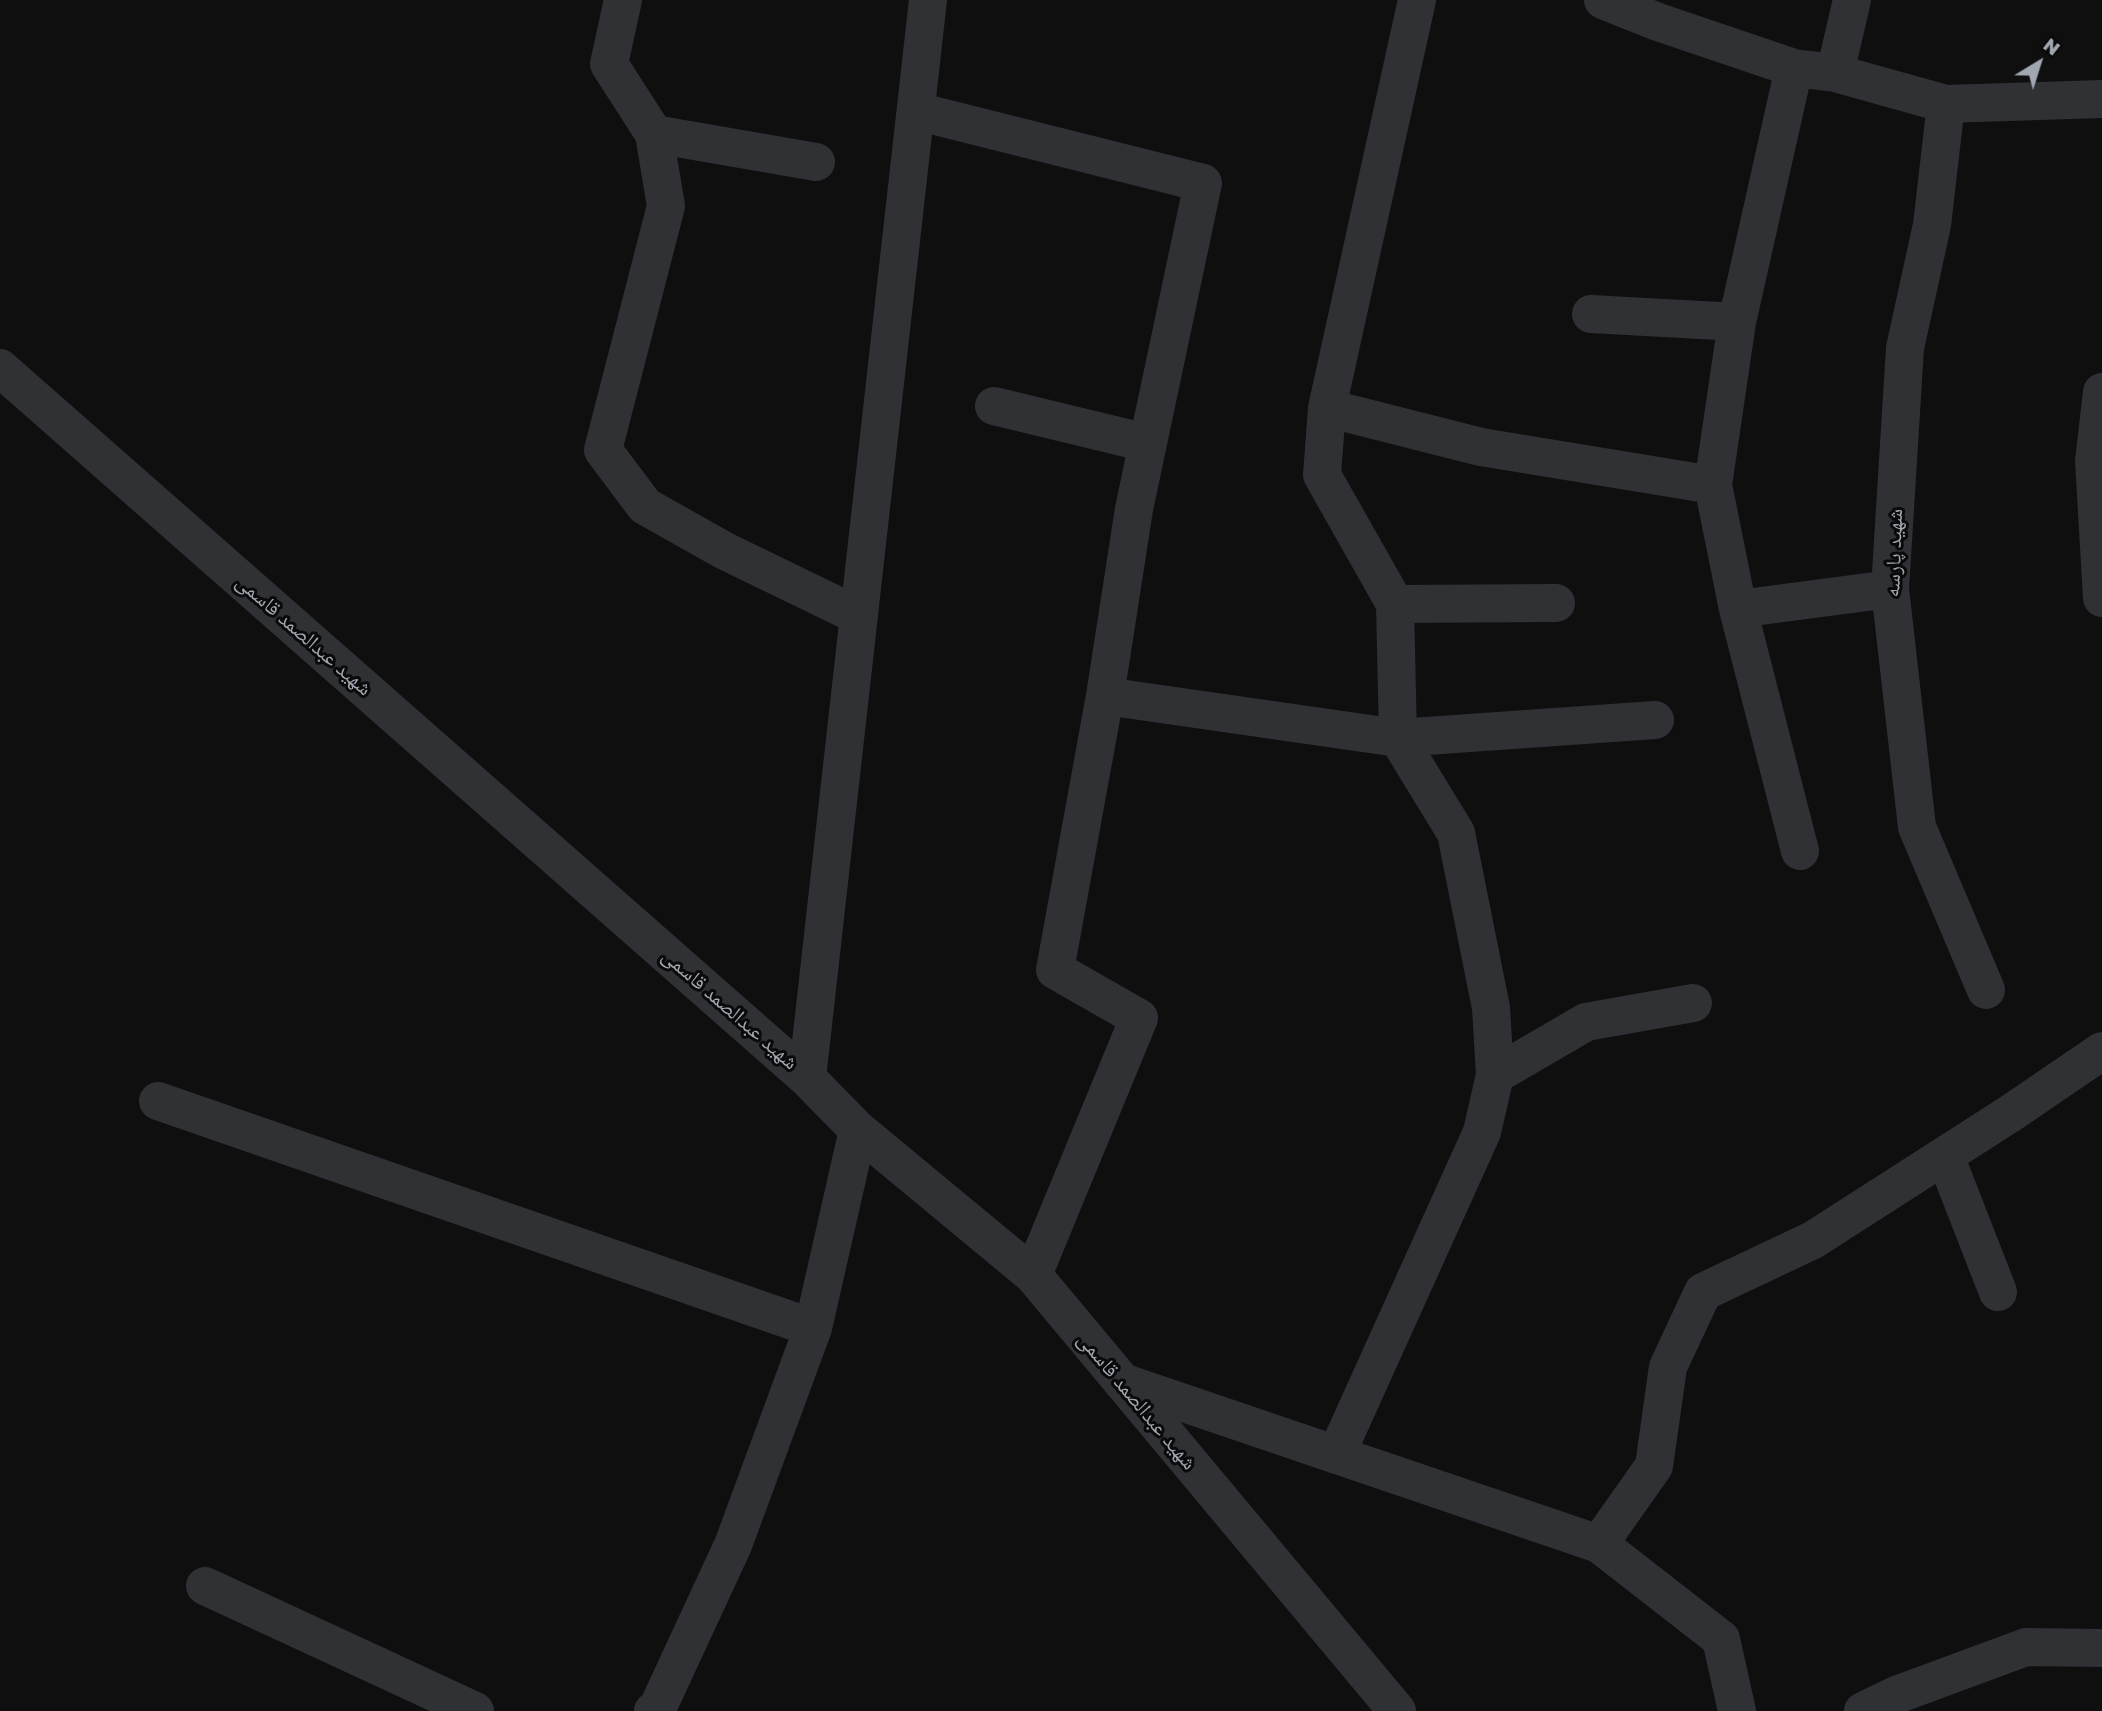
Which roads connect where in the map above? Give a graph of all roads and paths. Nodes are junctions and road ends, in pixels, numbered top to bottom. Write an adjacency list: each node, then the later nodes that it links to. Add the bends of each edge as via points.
1 (624, 0): 11 (street, via 609,64)
2 (928, 0): 10 (street)
3 (1417, 0): 18 (street)
4 (1603, 0): 6 (street)
5 (1852, 0): 7 (street)
6 (1794, 68): 7 (street); 14 (street)
7 (1835, 73): 9 (street)
8 (2102, 99): 9 (street)
9 (1946, 104): 21 (street, شهید پارسه, via 1932,225 1905,348)
10 (916, 111): 19 (street, via 1203,183); 26 (street)
11 (654, 134): 12 (street); 26 (street, via 666,206 603,450 645,506)
12 (816, 162)
13 (1591, 314): 14 (street)
14 (1737, 322): 20 (street)
15 (0, 368): 35 (street, شهید عبدالصمد قاسمی)
16 (2102, 392): 22 (street, via 2094,461)
17 (995, 406): 19 (street)
18 (1327, 408): 20 (street, via 1481,447); 24 (street, via 1322,475)
19 (1147, 443): 27 (street)
20 (1713, 485): 25 (street)
21 (1890, 589): 25 (street); 31 (street, شهید پارسه, via 1917,827)
22 (2102, 597)
23 (1556, 603): 24 (street)
24 (1395, 604): 29 (street)
25 (1738, 609): 30 (street)
26 (859, 616): 35 (street)
27 (1105, 696): 29 (street); 39 (street, via 1055,970 1139,1018)
28 (1655, 720): 29 (street)
29 (1398, 738): 34 (street, via 1457,833 1491,1008)
30 (1800, 851)
31 (1986, 990)
32 (1693, 1003): 34 (street, via 1586,1023)
33 (2102, 1051): 38 (street)
34 (1495, 1075): 43 (street, via 1482,1132)
35 (807, 1077): 37 (street, شهید عبدالصمد قاسمی)
36 (158, 1101): 41 (street)
37 (858, 1130): 39 (street, شهید عبدالصمد قاسمی); 41 (street)
38 (1945, 1156): 40 (street); 44 (street, via 1813,1240 1703,1292 1668,1367 1654,1466)
39 (1033, 1275): 42 (street, شهید عبدالصمد قاسمی)
40 (1998, 1292)
41 (813, 1328): 48 (street, via 733,1545)
42 (1122, 1382): 43 (street); 49 (street, شهید عبدالصمد قاسمی)
43 (1336, 1455): 44 (street)
44 (1599, 1544): 50 (street, via 1721,1639)
45 (205, 1586): 47 (street)
46 (2102, 1648): 51 (street, via 2026,1647)
47 (475, 1711)
48 (653, 1711)
49 (1396, 1711)
50 (1737, 1711)
51 (1863, 1711)

